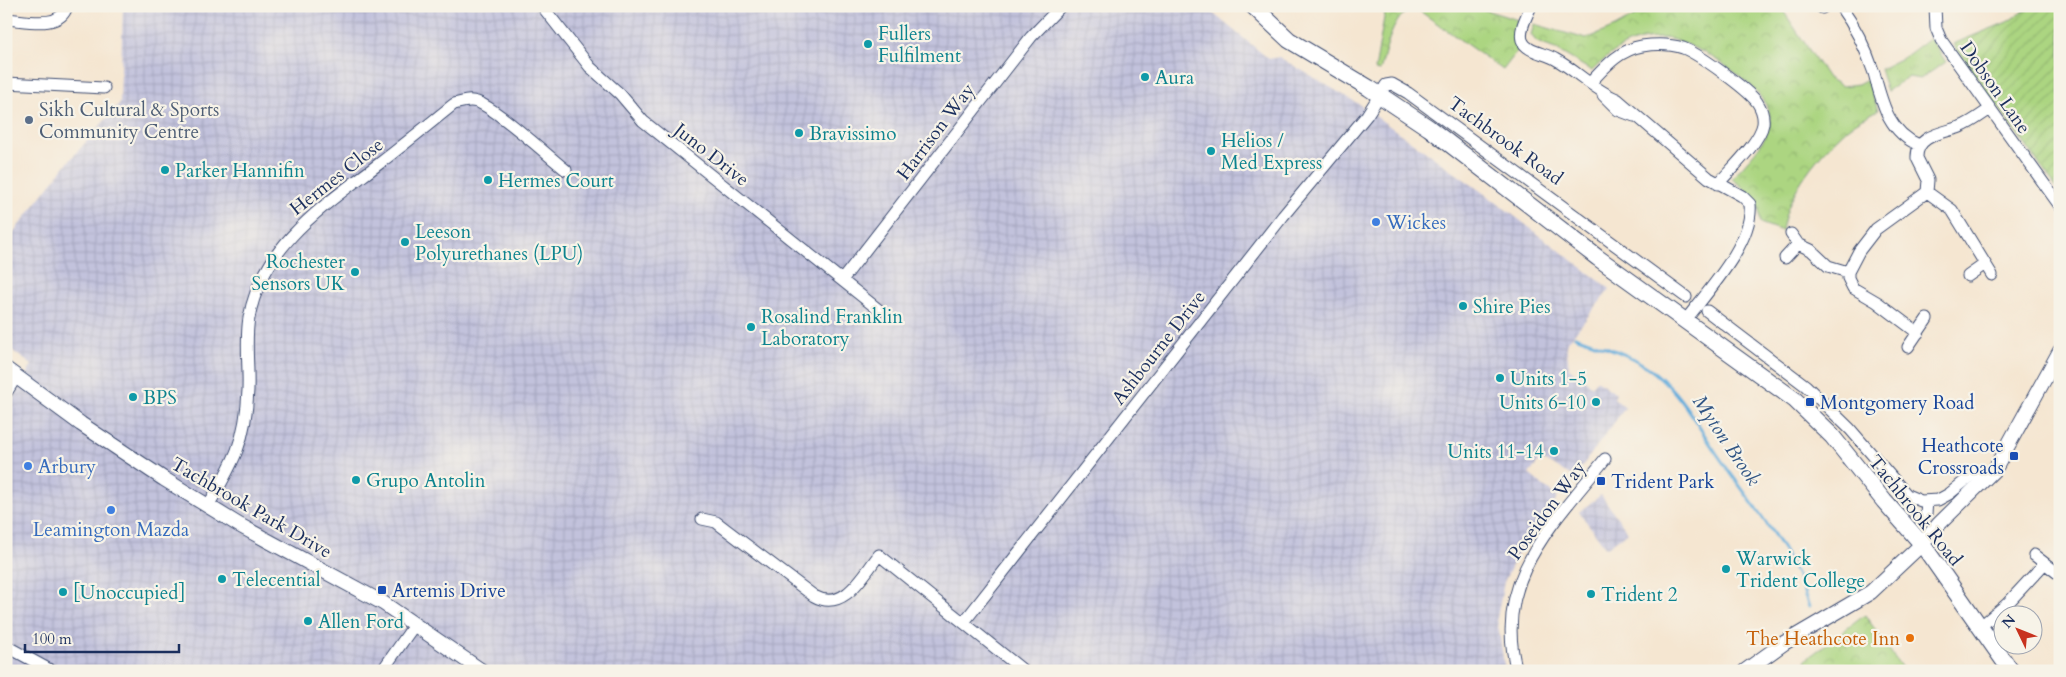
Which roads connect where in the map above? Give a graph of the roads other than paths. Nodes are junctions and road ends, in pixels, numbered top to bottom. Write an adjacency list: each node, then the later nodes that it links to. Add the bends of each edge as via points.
1 (67, 6): 8 (street, via 62,16 53,21)
2 (542, 6): 26 (street, Juno Drive, via 590,67 643,121)
3 (1061, 6): 26 (street, Harrison Way, via 1024,45)
4 (1253, 6): 12 (main road, Tachbrook Road, via 1289,40)
5 (1531, 6): 10 (street, via 1522,29 1523,42 1564,64)
6 (1840, 6): 14 (street, via 1859,36 1892,123 1902,135)
7 (1935, 6): 13 (street, Dobson Lane, via 1936,28 1941,40)
8 (6, 19)
9 (6, 83): 11 (street)
10 (1590, 83): 16 (street, via 1618,110 1636,117); 16 (street, via 1623,53 1641,46 1665,45 1696,55 1753,98 1762,112 1762,129)
11 (104, 88)
12 (1379, 95): 19 (street, Tachbrook Road, via 1389,84 1408,93); 20 (main road, Tachbrook Road, via 1464,153); 49 (street, Ashbourne Drive, via 1367,115 1283,216)
13 (1990, 109): 14 (street, via 1966,124 1932,135); 18 (street, Dobson Lane)
14 (1920, 145): 17 (street, via 1917,158 1928,180)
15 (566, 170): 42 (street, Hermes Close, via 494,111 475,101 465,101 454,104 308,218 268,266 254,298 249,318 247,408 242,438 234,462)
16 (1718, 184): 31 (street, via 1747,200 1750,213 1741,244)
17 (1927, 192): 22 (street, via 1952,210); 23 (street, via 1876,229)
18 (2060, 206)
19 (1611, 242): 20 (street); 27 (street, Tachbrook Road)
20 (1598, 258): 31 (main road, Tachbrook Road)
21 (1785, 258): 23 (street, via 1794,239 1828,266)
22 (1985, 264): 24 (street); 25 (street)
23 (1848, 272): 32 (street, via 1853,288)
24 (1992, 275)
25 (1968, 276)
26 (842, 280): 28 (street, Juno Drive)
27 (1678, 295)
28 (879, 310)
29 (1707, 311): 35 (street, Tachbrook Road, via 1736,338)
30 (1927, 319): 32 (street)
31 (1685, 320): 37 (main road, Tachbrook Road)
32 (1918, 333): 33 (street)
33 (1908, 348)
34 (2060, 351): 45 (street, via 1995,469)
35 (1788, 371): 37 (street); 41 (street, Tachbrook Road, via 1850,429 1902,490 1911,497)
36 (11, 373): 38 (street); 42 (street, Tachbrook Park Drive, via 97,435)
37 (1777, 385): 45 (main road, Tachbrook Road, via 1832,436)
38 (6, 393)
39 (1605, 459): 57 (street, Poseidon Way, via 1541,541 1521,574 1510,624)
40 (1976, 472): 41 (street, Tachbrook Road, via 1949,494)
41 (1927, 501): 43 (street, Tachbrook Road)
42 (208, 506): 50 (street, Tachbrook Park Drive)
43 (1926, 514)
44 (702, 519): 49 (street, via 716,522 822,600 833,601 846,596 879,555)
45 (1922, 544): 51 (main road, Tachbrook Road); 58 (street, via 1871,592 1784,643)
46 (2034, 555): 47 (street)
47 (2044, 564): 48 (street); 51 (street, via 2007,604)
48 (2060, 575)
49 (964, 622): 56 (street)
50 (415, 624): 54 (street); 55 (street, Tachbrook Park Drive)
51 (1980, 626): 59 (main road, Tachbrook Road)
52 (6, 646): 53 (street)
53 (52, 671)
54 (382, 671)
55 (482, 671)
56 (1024, 671)
57 (1517, 671)
58 (1745, 671)
59 (2010, 671)

